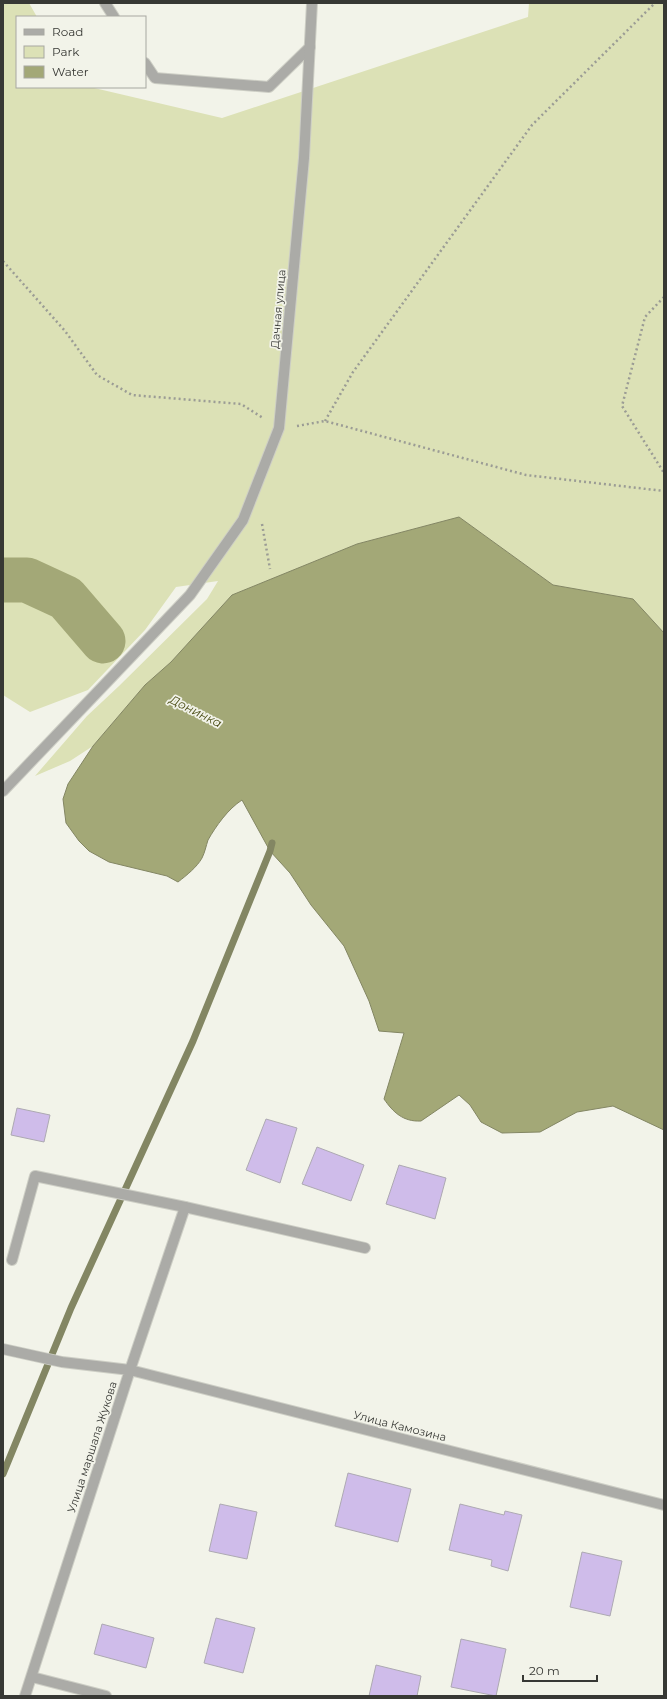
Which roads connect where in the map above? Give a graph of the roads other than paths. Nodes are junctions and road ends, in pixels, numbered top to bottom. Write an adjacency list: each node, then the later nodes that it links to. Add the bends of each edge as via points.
1 (105, 3): 3 (street)
2 (312, 3): 4 (street, Дачная улица)
3 (113, 16)
4 (310, 46): 5 (street, via 269,87 155,78); 6 (street, Дачная улица, via 304,158 279,428 243,520 190,595)
5 (146, 64)
6 (3, 791)
7 (185, 1207): 8 (street); 9 (street, via 35,1176); 11 (street, Улица маршала Жукова)
8 (365, 1248)
9 (12, 1260)
10 (3, 1349): 11 (street, Улица Камозина, via 62,1362)
11 (130, 1370): 12 (street, Улица Камозина); 13 (street, Улица маршала Жукова)
12 (664, 1505)
13 (32, 1677): 14 (street, Улица маршала Жукова); 15 (street)
14 (25, 1696)
15 (106, 1696)

